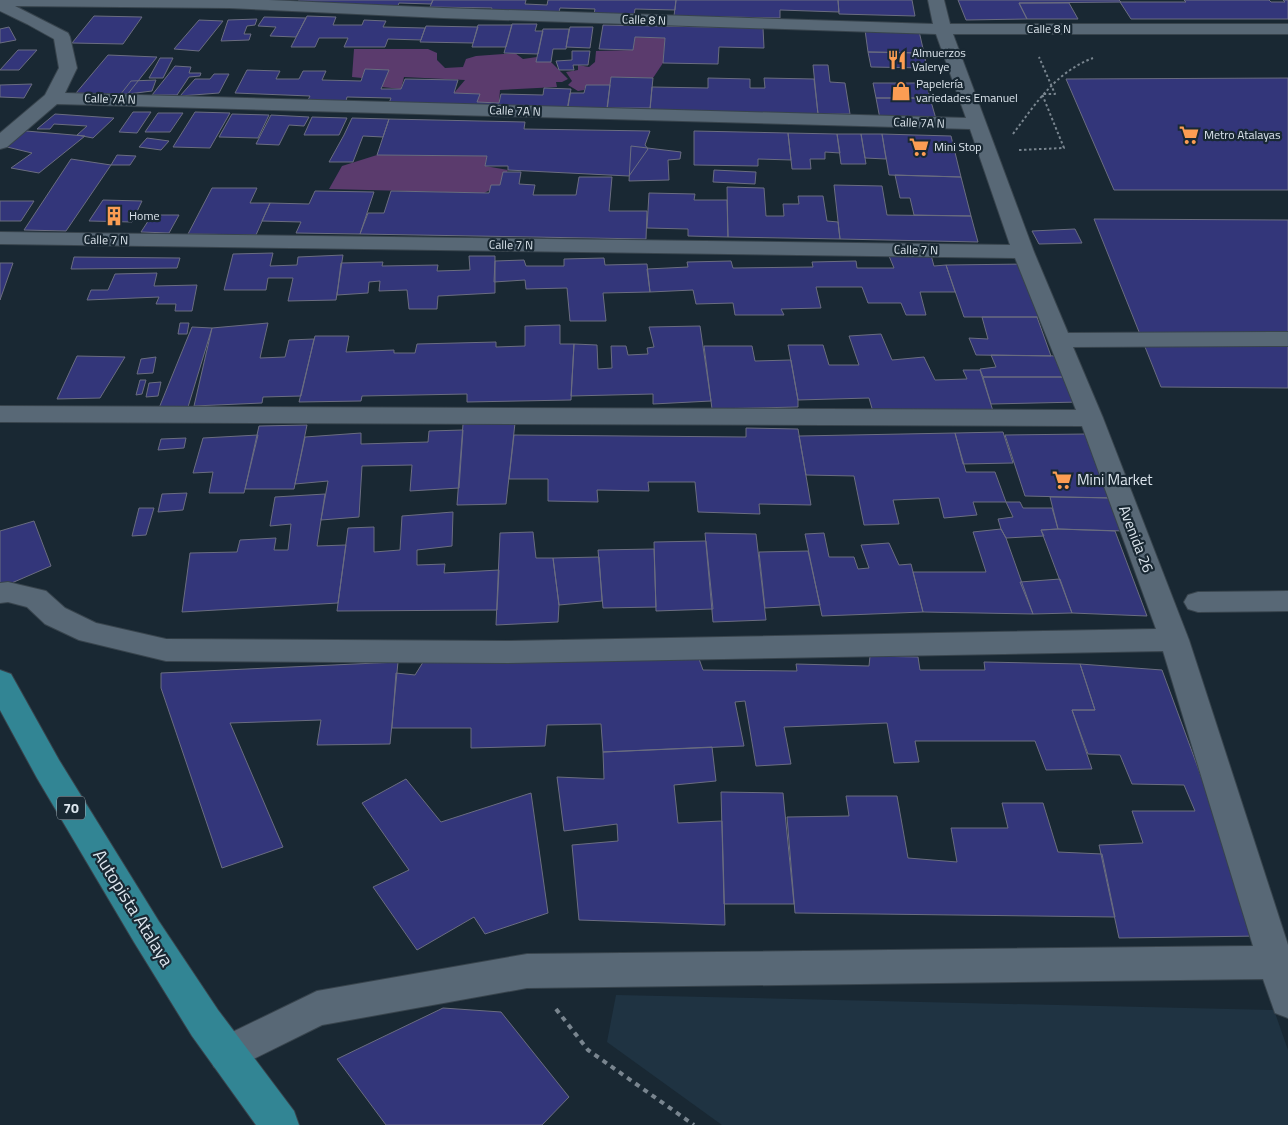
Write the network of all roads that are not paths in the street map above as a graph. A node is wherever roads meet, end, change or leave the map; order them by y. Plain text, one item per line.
1 (936, 0) edge
2 (0, 1) edge
3 (91, 1) junction
4 (229, 1) edge
5 (0, 5) edge
6 (943, 29) junction
7 (1288, 29) edge
8 (62, 37) junction
9 (53, 98) junction
10 (976, 124) junction
11 (0, 143) edge
12 (0, 238) edge
13 (1023, 252) junction
14 (1288, 339) edge
15 (1060, 340) junction
16 (0, 414) edge
17 (1091, 418) junction
18 (0, 593) edge
19 (1288, 601) edge
20 (1198, 602) dead end
21 (1174, 640) junction
22 (0, 682) edge
23 (1275, 962) junction
24 (1288, 1001) edge
25 (227, 1054) junction
26 (280, 1125) edge

1 - 6 street, Avenida 26
2 - 3 street, Calle 8 N
3 - 4 street, Calle 8 N
3 - 8 street
4 - 6 street, Calle 8 N
5 - 8 street
6 - 7 street, Calle 8 N
6 - 10 street, Avenida 26
8 - 9 street
9 - 10 street, Calle 7A N
9 - 11 street
10 - 13 street, Avenida 26
12 - 13 street, Calle 7 N
13 - 15 street, Avenida 26
14 - 15 street
15 - 17 street, Avenida 26
16 - 17 street
17 - 21 street, Avenida 26
18 - 21 street
19 - 20 street
21 - 23 street, Avenida 26
22 - 25 main road, Autopista Atalaya / 70
23 - 24 street, Avenida 26
23 - 25 street
25 - 26 main road, Autopista Atalaya / 70

